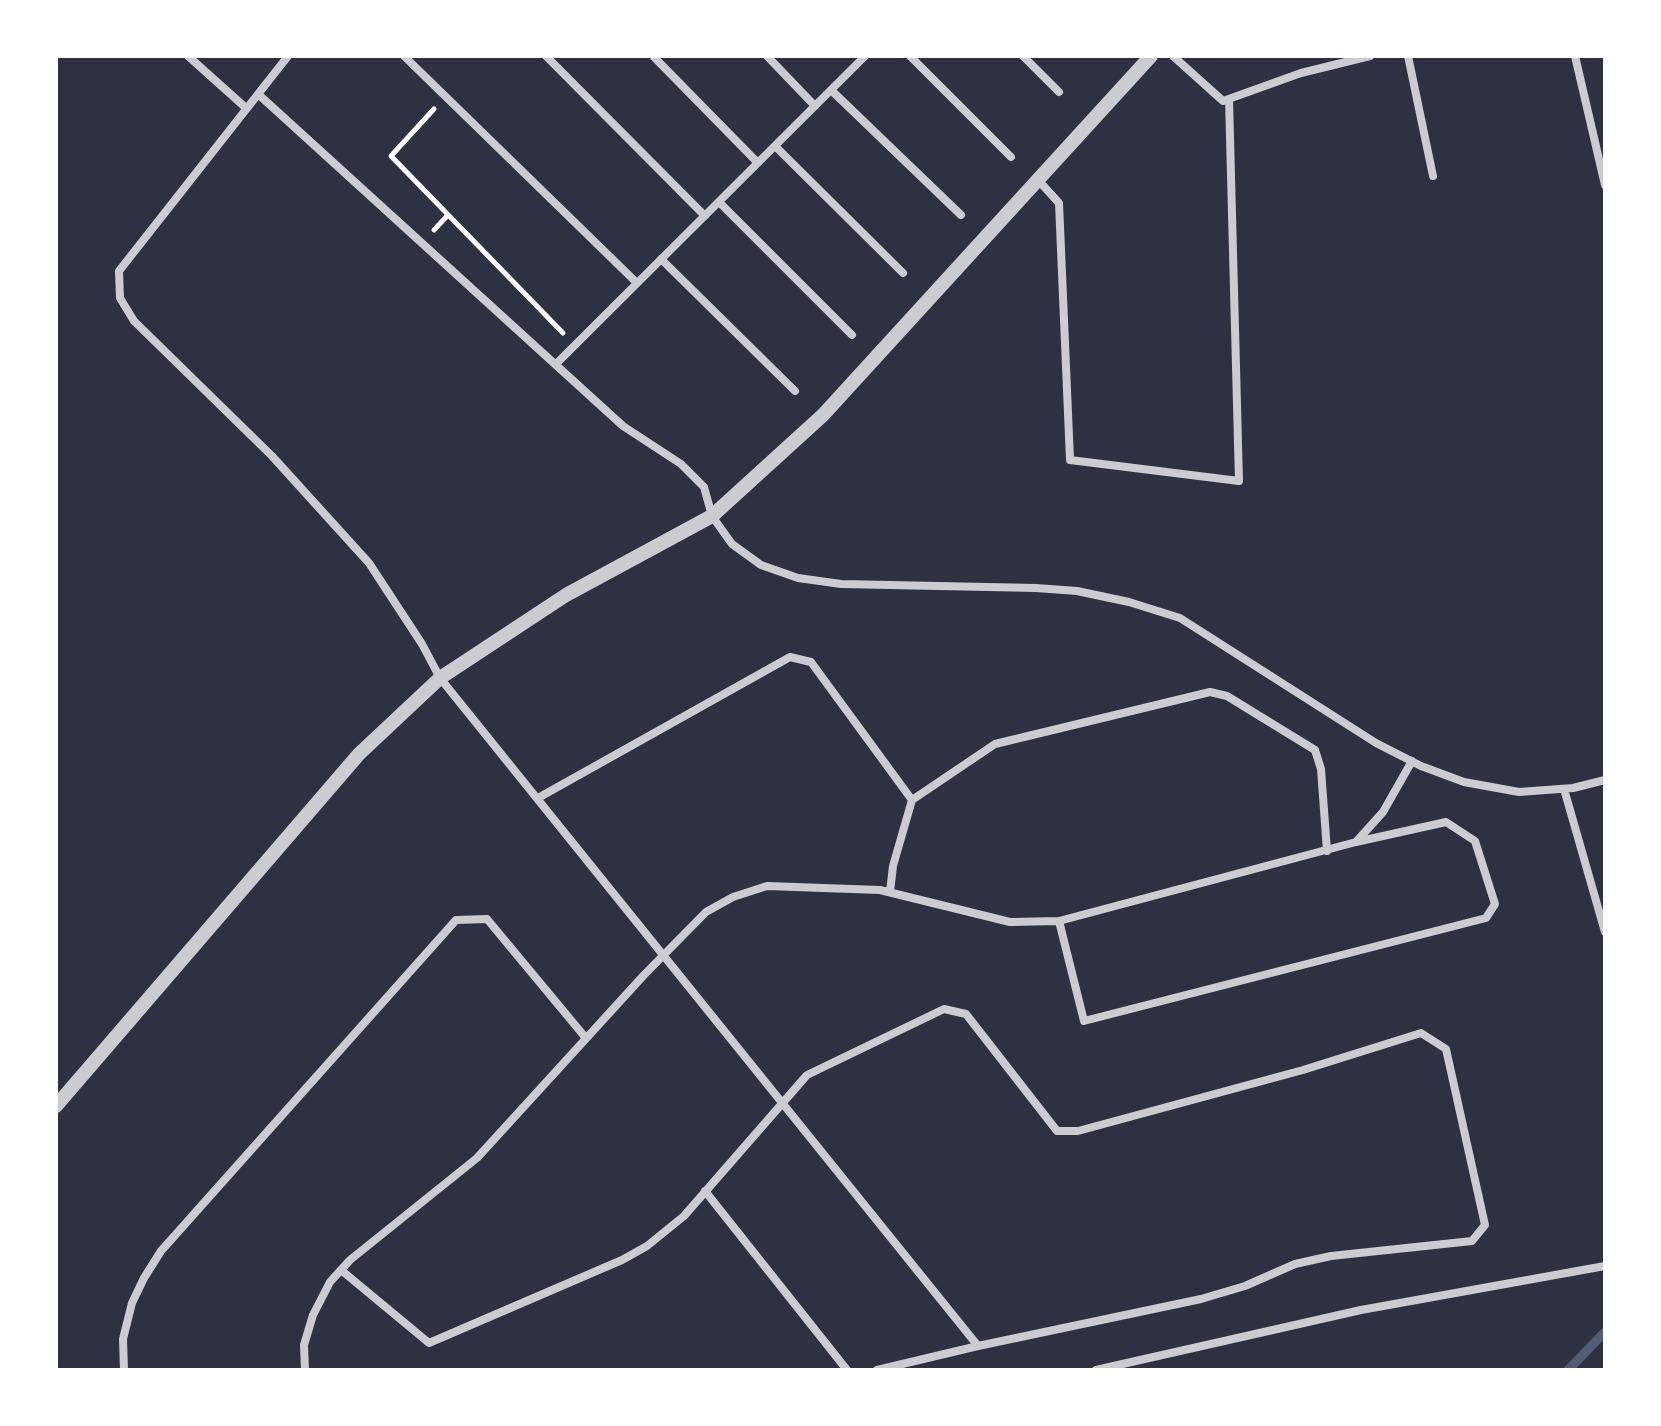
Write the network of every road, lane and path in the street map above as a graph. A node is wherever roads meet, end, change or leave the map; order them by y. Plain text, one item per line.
1 (188, 56) edge
2 (288, 56) edge
3 (404, 56) edge
4 (546, 56) edge
5 (653, 56) edge
6 (767, 56) edge
7 (865, 56) edge
8 (910, 56) edge
9 (1023, 56) edge
10 (1151, 56) edge
11 (1173, 56) edge
12 (1370, 56) edge
13 (1408, 56) edge
14 (1575, 56) edge
15 (831, 90) junction
16 (1059, 92) dead end
17 (258, 94) junction
18 (446, 96) junction
19 (1229, 99) junction
20 (815, 106) junction
21 (246, 108) junction
22 (775, 146) junction
23 (1011, 157) dead end
24 (758, 163) junction
25 (1433, 176) dead end
26 (1038, 180) junction
27 (1605, 185) edge
28 (719, 202) junction
29 (961, 215) dead end
30 (705, 216) junction
31 (661, 259) junction
32 (903, 273) dead end
33 (637, 283) junction
34 (852, 335) dead end
35 (575, 345) junction
36 (557, 363) junction
37 (795, 391) dead end
38 (712, 516) junction
39 (440, 678) junction
40 (1412, 761) junction
41 (1605, 780) edge
42 (1564, 789) junction
43 (538, 798) junction
44 (912, 800) junction
45 (1356, 842) junction
46 (1327, 851) junction
47 (890, 892) junction
48 (1059, 921) junction
49 (1605, 932) edge
50 (664, 954) junction
51 (585, 1037) junction
52 (783, 1104) junction
53 (56, 1106) edge
54 (705, 1191) junction
55 (1605, 1266) edge
56 (341, 1270) junction
57 (978, 1346) junction
58 (124, 1370) edge
59 (305, 1370) edge
60 (847, 1370) edge
61 (877, 1370) edge
62 (1096, 1370) edge

1 - 21 street
2 - 17 street
3 - 18 street
4 - 30 street
5 - 24 street
6 - 20 street
7 - 15 street
8 - 23 street
9 - 16 street
10 - 26 street
11 - 19 street
12 - 19 street
13 - 25 street
14 - 27 street
15 - 20 street
15 - 29 street
17 - 21 street
17 - 36 street
18 - 33 street
18 - 35 path
19 - 26 street
20 - 22 street
21 - 39 street
22 - 24 street
22 - 32 street
24 - 28 street
26 - 38 street
28 - 30 street
28 - 34 street
30 - 31 street
31 - 33 street
31 - 37 street
33 - 35 street
35 - 36 street
36 - 38 street
38 - 39 street
38 - 40 street
39 - 43 street
39 - 53 street
40 - 42 street
40 - 45 street
41 - 42 street
42 - 49 street
43 - 44 street
43 - 50 street
44 - 46 street
44 - 47 street
45 - 46 street
45 - 48 street
46 - 48 street
47 - 48 street
47 - 50 street
50 - 51 street
50 - 52 street
51 - 56 street
51 - 58 street
52 - 54 street
52 - 57 street
52 - 57 street
54 - 56 street
54 - 60 street
55 - 62 street
56 - 59 street
57 - 61 street

